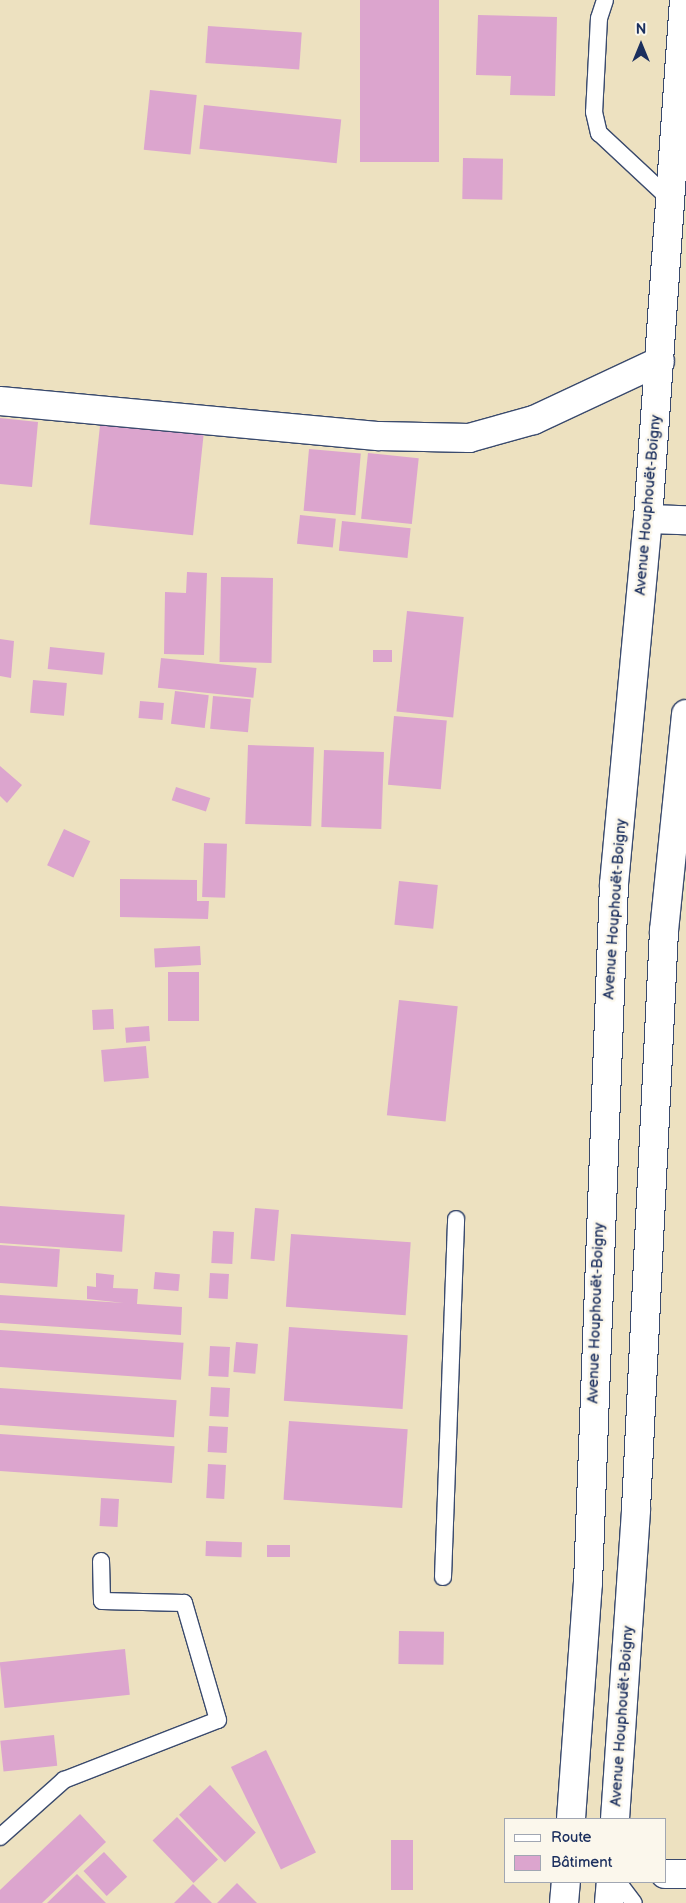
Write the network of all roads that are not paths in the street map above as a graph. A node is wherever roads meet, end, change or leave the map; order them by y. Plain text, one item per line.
1 (605, 0) edge
2 (684, 0) edge
3 (673, 202) junction
4 (660, 361) junction
5 (0, 401) edge
6 (648, 519) junction
7 (686, 520) edge
8 (686, 714) edge
9 (456, 1219) dead end
10 (101, 1561) dead end
11 (443, 1577) dead end
12 (570, 1818) edge
13 (615, 1818) edge
14 (0, 1837) edge
15 (666, 1874) edge
16 (686, 1874) edge
17 (566, 1883) edge
18 (611, 1883) edge
19 (619, 1883) edge
20 (564, 1903) edge
21 (609, 1903) edge
22 (634, 1903) edge

1 - 3 lane
2 - 3 main road, Avenue Houphouët-Boigny
3 - 4 main road, Avenue Houphouët-Boigny
4 - 5 main road
4 - 6 main road, Avenue Houphouët-Boigny
6 - 7 main road
6 - 12 main road, Avenue Houphouët-Boigny
8 - 13 main road, Avenue Houphouët-Boigny
9 - 11 lane
10 - 14 lane
15 - 16 main road
17 - 20 main road
18 - 21 main road
19 - 22 lane

